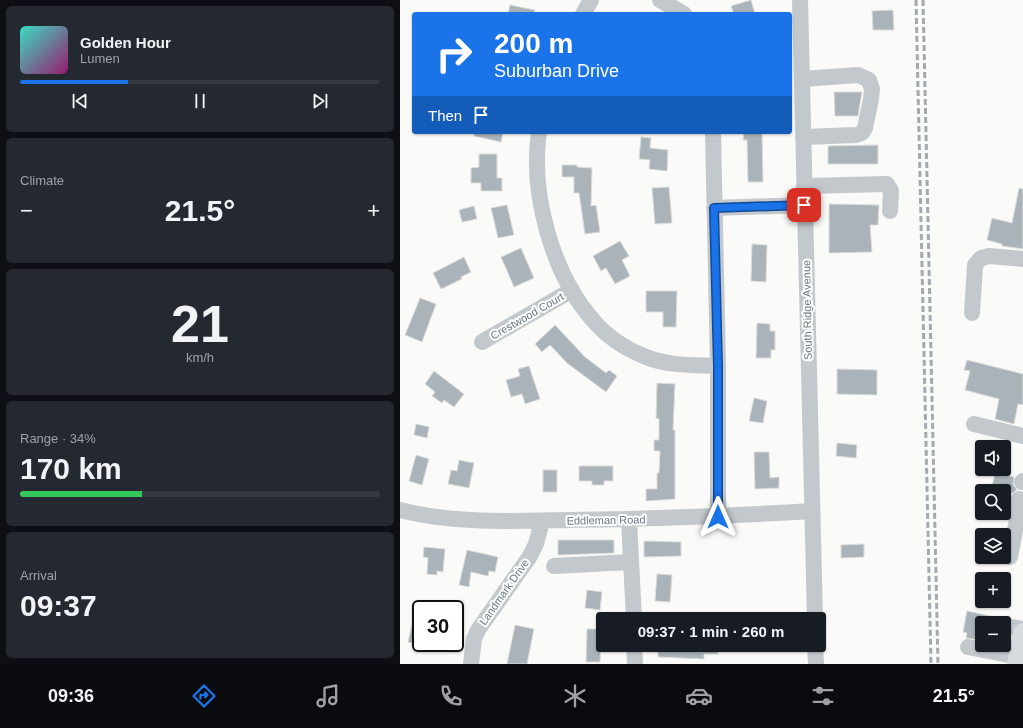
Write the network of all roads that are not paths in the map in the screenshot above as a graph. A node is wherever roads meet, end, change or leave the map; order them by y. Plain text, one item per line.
1 (591, 0) edge
2 (660, 0) edge
3 (800, 0) edge
4 (584, 12) edge
5 (681, 12) edge
6 (802, 79) junction
7 (539, 134) edge
8 (713, 134) edge
9 (803, 137) junction
10 (804, 186) junction
11 (804, 205) junction
12 (714, 208) junction
13 (890, 211) dead end
14 (1023, 259) edge
15 (572, 290) junction
16 (972, 313) dead end
17 (482, 342) dead end
18 (718, 366) junction
19 (974, 424) dead end
20 (1023, 436) edge
21 (1020, 505) edge
22 (400, 510) edge
23 (812, 511) junction
24 (718, 517) junction
25 (629, 520) junction
26 (542, 521) junction
27 (1018, 541) edge
28 (1011, 555) edge
29 (631, 562) junction
30 (554, 566) dead end
31 (634, 612) edge
32 (815, 612) edge
33 (1011, 627) edge
34 (1023, 629) edge
35 (1023, 633) edge
36 (968, 647) dead end
37 (975, 647) edge
38 (634, 652) edge
39 (815, 652) edge
40 (1004, 652) edge
41 (1018, 660) edge
42 (471, 664) edge
43 (635, 664) edge
44 (816, 664) edge

1 - 4 street
2 - 5 street
3 - 6 street, South Ridge Avenue
6 - 9 street, South Ridge Avenue
6 - 9 street
7 - 15 street
8 - 12 street
9 - 10 street, South Ridge Avenue
10 - 11 street, South Ridge Avenue
10 - 13 street
11 - 12 street
11 - 23 street, South Ridge Avenue
12 - 18 street
14 - 16 street
15 - 17 street, Crestwood Court
15 - 18 street
18 - 24 street
19 - 20 street
21 - 27 street
22 - 26 street, Eddleman Road
23 - 24 street, Eddleman Road
23 - 32 street, South Ridge Avenue
24 - 25 street, Eddleman Road
25 - 26 street, Eddleman Road
25 - 29 street
26 - 42 street, Landmark Drive
27 - 28 street
29 - 30 street
29 - 31 street
33 - 34 street
35 - 41 main road
36 - 37 street
38 - 43 street
39 - 44 street
40 - 41 street

